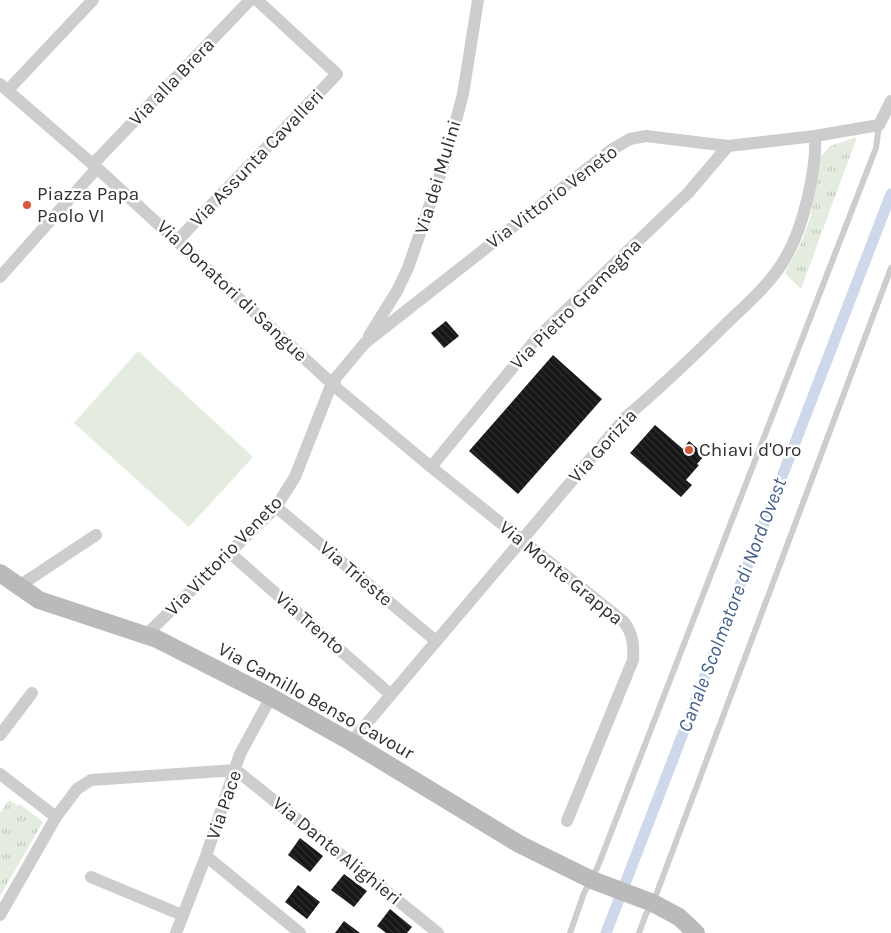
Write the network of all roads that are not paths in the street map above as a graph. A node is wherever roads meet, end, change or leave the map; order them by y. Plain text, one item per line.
1 (93, 0) edge
2 (250, 0) edge
3 (257, 0) edge
4 (478, 0) edge
5 (4, 87) edge
6 (891, 101) edge
7 (879, 125) junction
8 (815, 136) junction
9 (728, 146) junction
10 (95, 166) junction
11 (177, 241) junction
12 (891, 268) edge
13 (0, 277) edge
14 (365, 343) junction
15 (332, 384) junction
16 (430, 467) junction
17 (276, 507) junction
18 (96, 535) dead end
19 (522, 540) junction
20 (230, 553) junction
21 (0, 573) edge
22 (19, 586) junction
23 (145, 636) junction
24 (436, 641) junction
25 (32, 692) dead end
26 (390, 694) junction
27 (271, 697) junction
28 (0, 735) edge
29 (351, 742) junction
30 (236, 770) junction
31 (0, 774) edge
32 (56, 817) junction
33 (567, 821) dead end
34 (206, 856) junction
35 (91, 877) dead end
36 (591, 879) junction
37 (649, 901) junction
38 (0, 915) edge
39 (182, 915) junction
40 (176, 933) edge
41 (300, 933) edge
42 (438, 933) edge
43 (570, 933) edge
44 (639, 933) edge
45 (696, 933) edge

1 - 5 street
2 - 10 street, Via alla Brera
3 - 11 street, Via Assunta Cavalleri
4 - 14 street, Via dei Mulini
5 - 10 street, Via Donatori di Sangue
6 - 7 street
7 - 8 street, Via Vittorio Veneto
7 - 36 lane
8 - 9 street, Via Vittorio Veneto
8 - 19 street, Via Gorizia
9 - 14 street, Via Vittorio Veneto
9 - 16 street, Via Pietro Gramegna
10 - 11 street, Via Donatori di Sangue
10 - 13 street, Via alla Brera
11 - 15 street, Via Donatori di Sangue
12 - 37 lane
14 - 15 street, Via Vittorio Veneto
15 - 16 street, Via Monte Grappa
15 - 17 street, Via Vittorio Veneto
16 - 19 street, Via Monte Grappa
17 - 20 street, Via Vittorio Veneto
17 - 24 street, Via Trieste
18 - 22 street
19 - 24 street, Via Gorizia
19 - 33 street, Via Monte Grappa
20 - 23 street, Via Vittorio Veneto
20 - 26 street, Via Trento
21 - 22 street, Via Camillo Benso Cavour
22 - 23 street, Via Camillo Benso Cavour
23 - 27 street, Via Camillo Benso Cavour
24 - 26 street, Via Gorizia
25 - 28 street
26 - 29 street, Via Gorizia
27 - 29 street, Via Camillo Benso Cavour
27 - 30 street, Via Pace
29 - 36 street, Via Camillo Benso Cavour
30 - 32 street
30 - 34 street, Via Pace
30 - 42 street, Via Dante Alighieri
31 - 32 street
32 - 38 street
34 - 39 street, Via Pace
34 - 41 street
35 - 39 street
36 - 37 street, Via Camillo Benso Cavour
36 - 43 lane
37 - 44 lane
37 - 45 street, Via Camillo Benso Cavour
39 - 40 street, Via Pace

